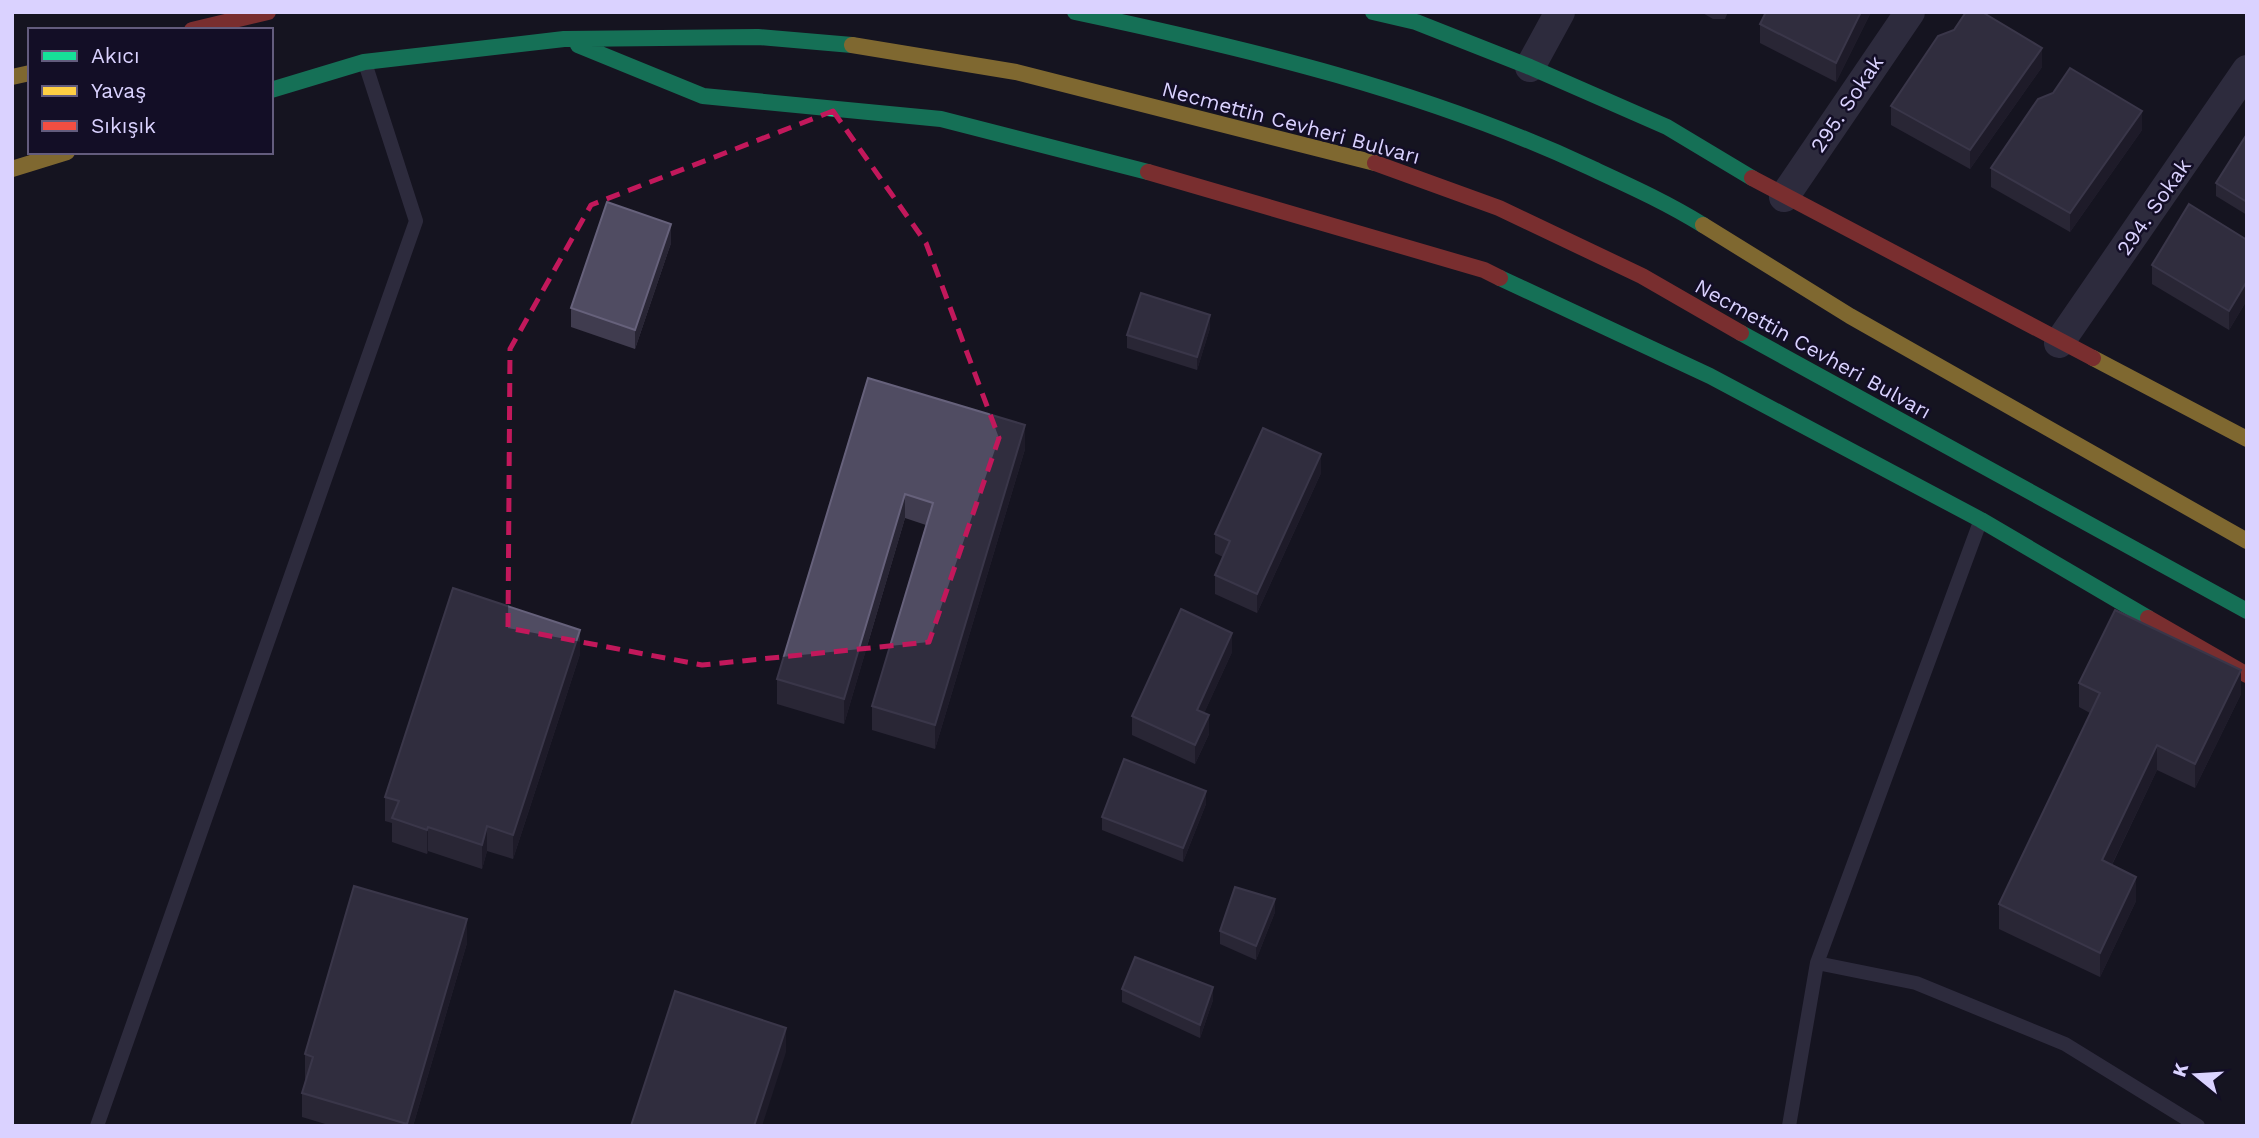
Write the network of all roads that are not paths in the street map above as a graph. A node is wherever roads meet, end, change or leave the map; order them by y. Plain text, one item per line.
1 (268, 12) edge
2 (1075, 12) edge
3 (1373, 12) edge
4 (1560, 12) edge
5 (1910, 12) edge
6 (200, 28) edge
7 (564, 39) junction
8 (364, 62) junction
9 (1531, 67) junction
10 (2247, 70) edge
11 (273, 89) edge
12 (2235, 109) edge
13 (60, 154) edge
14 (12, 169) edge
15 (1784, 197) junction
16 (2059, 343) junction
17 (2247, 439) edge
18 (1981, 520) junction
19 (2247, 541) edge
20 (2247, 611) edge
21 (2247, 675) edge
22 (1817, 963) junction
23 (97, 1126) edge
24 (1789, 1126) edge
25 (2198, 1126) edge

1 - 6 main road
2 - 19 main road
3 - 9 main road
4 - 9 street
5 - 15 street, 295. Sokak
7 - 8 main road, Necmettin Cevheri Bulvarı
7 - 18 main road
7 - 20 main road, Necmettin Cevheri Bulvarı
8 - 11 main road, Necmettin Cevheri Bulvarı
8 - 23 lane
9 - 15 main road
10 - 12 street, 294. Sokak
12 - 16 street, 294. Sokak
13 - 14 main road
15 - 16 main road
16 - 17 main road
18 - 21 main road
18 - 22 lane
22 - 24 lane
22 - 25 lane

